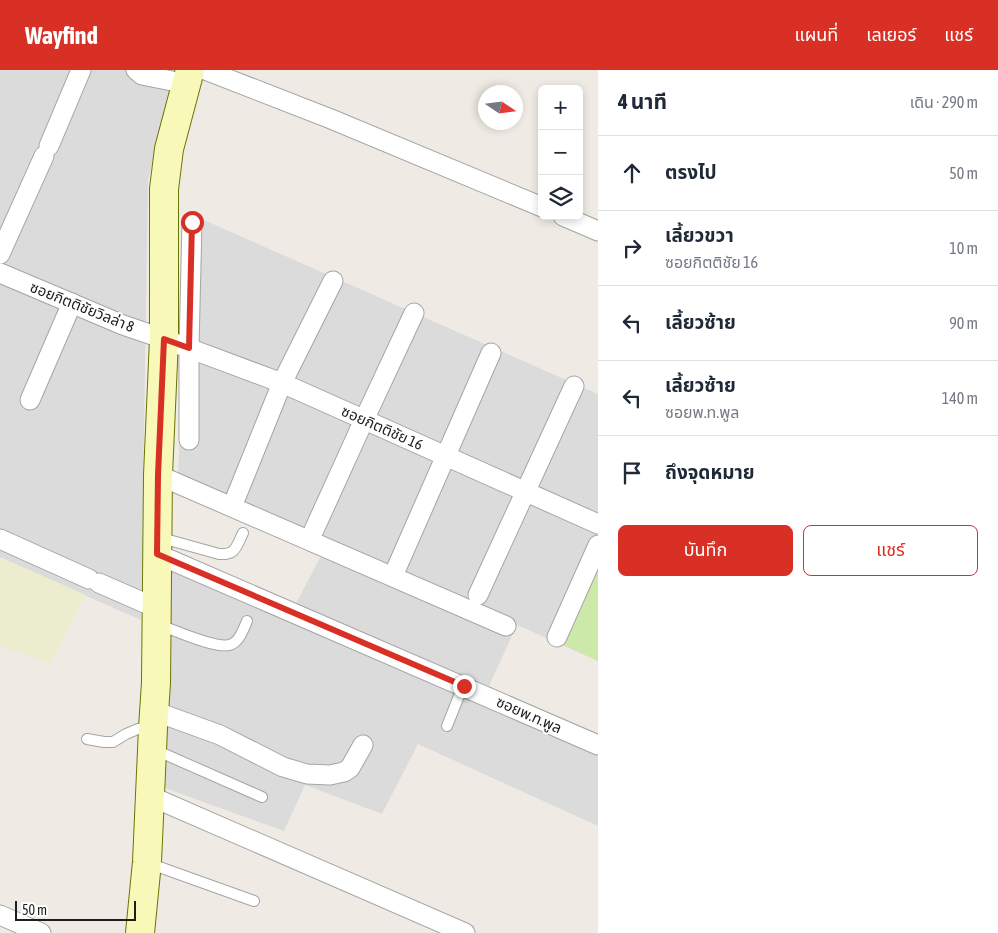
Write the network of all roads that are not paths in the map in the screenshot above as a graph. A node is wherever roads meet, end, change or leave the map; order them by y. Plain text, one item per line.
1 (82, 70) edge
2 (136, 70) edge
3 (194, 75) edge
4 (538, 205) edge
5 (572, 220) edge
6 (192, 222) dead end
7 (598, 231) edge
8 (0, 254) edge
9 (0, 273) edge
10 (333, 280) dead end
11 (72, 303) junction
12 (414, 313) dead end
13 (177, 344) junction
14 (491, 353) dead end
15 (282, 384) junction
16 (574, 386) dead end
17 (30, 400) dead end
18 (364, 420) junction
19 (189, 440) dead end
20 (445, 457) junction
21 (158, 475) junction
22 (525, 492) junction
23 (236, 498) dead end
24 (598, 524) edge
25 (314, 530) dead end
26 (243, 533) dead end
27 (0, 540) edge
28 (157, 545) junction
29 (598, 545) edge
30 (397, 567) dead end
31 (478, 595) dead end
32 (156, 616) junction
33 (247, 621) dead end
34 (506, 626) dead end
35 (557, 637) dead end
36 (464, 686) junction
37 (447, 726) dead end
38 (153, 729) junction
39 (87, 739) dead end
40 (363, 745) dead end
41 (598, 745) edge
42 (150, 796) junction
43 (262, 797) dead end
44 (147, 862) junction
45 (254, 901) dead end
46 (0, 915) edge
47 (41, 933) edge
48 (140, 933) edge
49 (465, 933) edge

1 - 8 street
2 - 3 street
3 - 4 street
3 - 13 street
5 - 7 street
6 - 13 street
9 - 11 street, ซอยกิตติชัยวิลล่า 8
10 - 15 street
11 - 13 street, ซอยกิตติชัยวิลล่า 8
11 - 17 street
12 - 18 street
13 - 15 street, ซอยกิตติชัย 16
13 - 19 street
13 - 21 street
14 - 20 street
15 - 18 street, ซอยกิตติชัย 16
15 - 23 street
16 - 22 street
18 - 20 street, ซอยกิตติชัย 16
18 - 25 street
20 - 22 street, ซอยกิตติชัย 16
20 - 30 street
21 - 28 street
21 - 34 street
22 - 24 street, ซอยกิตติชัย 16
22 - 31 street
26 - 28 lane
27 - 32 street
28 - 32 street
28 - 36 street, ซอยพ.ท.พูล
29 - 35 street
32 - 33 lane
32 - 38 street
36 - 37 lane
36 - 41 street, ซอยพ.ท.พูล
38 - 39 lane
38 - 40 street
38 - 42 street
38 - 43 lane
42 - 44 street
42 - 49 street
44 - 45 lane
44 - 48 street
46 - 47 street

